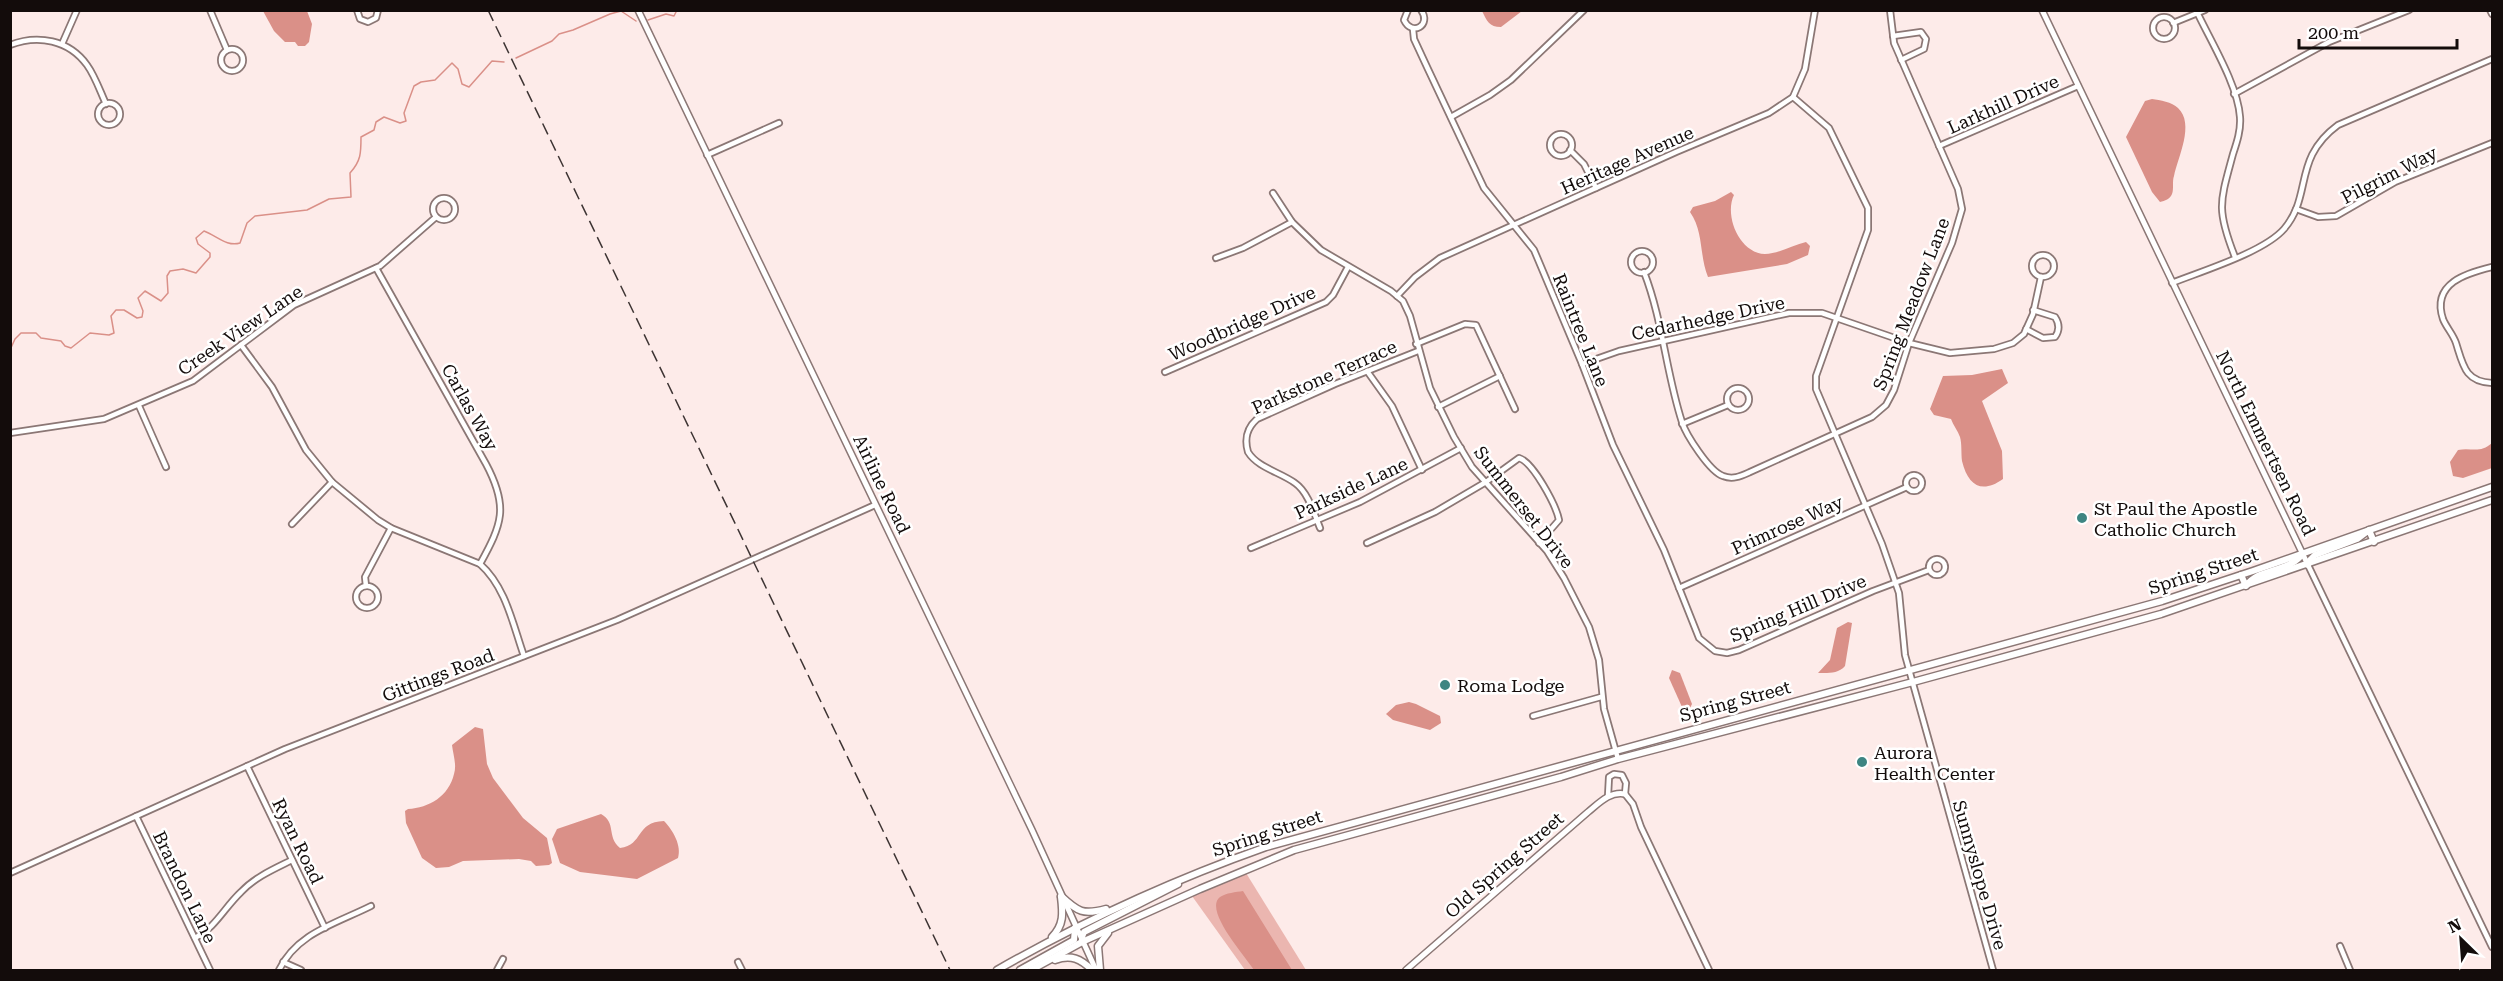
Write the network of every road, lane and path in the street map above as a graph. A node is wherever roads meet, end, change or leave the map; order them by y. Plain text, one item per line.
1 (77, 10) edge
2 (210, 10) edge
3 (357, 10) edge
4 (378, 10) edge
5 (638, 10) edge
6 (1408, 10) edge
7 (1422, 10) edge
8 (1584, 10) edge
9 (1815, 10) edge
10 (1890, 10) edge
11 (2042, 10) edge
12 (2205, 10) edge
13 (2409, 10) edge
14 (2196, 12) edge
15 (2173, 23) junction
16 (1413, 29) junction
17 (1893, 36) junction
18 (62, 44) junction
19 (10, 45) edge
20 (227, 50) junction
21 (2493, 59) edge
22 (1901, 60) junction
23 (2078, 86) junction
24 (2234, 94) junction
25 (1792, 97) junction
26 (106, 104) junction
27 (1451, 117) junction
28 (779, 123) dead end
29 (2493, 143) edge
30 (1939, 146) junction
31 (1570, 150) junction
32 (707, 155) junction
33 (1596, 188) junction
34 (1273, 193) dead end
35 (2296, 209) junction
36 (436, 217) junction
37 (1292, 222) junction
38 (1516, 225) junction
39 (2235, 257) junction
40 (1215, 258) dead end
41 (1348, 267) junction
42 (2493, 267) edge
43 (376, 268) junction
44 (1644, 272) junction
45 (2041, 277) junction
46 (2172, 283) junction
47 (1397, 296) junction
48 (2034, 310) junction
49 (1836, 318) junction
50 (2026, 329) junction
51 (1664, 341) junction
52 (1909, 343) junction
53 (1416, 344) junction
54 (242, 345) junction
55 (1418, 351) junction
56 (1582, 364) junction
57 (1367, 371) junction
58 (1165, 372) dead end
59 (1500, 376) junction
60 (2493, 383) edge
61 (1728, 405) junction
62 (139, 406) junction
63 (1438, 407) junction
64 (1515, 409) dead end
65 (1682, 424) junction
66 (10, 433) edge
67 (1834, 435) junction
68 (1461, 448) junction
69 (166, 467) dead end
70 (1422, 470) junction
71 (332, 482) junction
72 (1486, 482) junction
73 (1906, 487) dead end
74 (2493, 487) edge
75 (2493, 500) edge
76 (875, 505) junction
77 (1865, 505) junction
78 (1317, 521) junction
79 (292, 525) dead end
80 (391, 528) junction
81 (1320, 528) dead end
82 (2369, 530) junction
83 (2374, 542) junction
84 (1366, 543) dead end
85 (1539, 543) junction
86 (1251, 548) dead end
87 (2303, 554) junction
88 (480, 564) junction
89 (2308, 565) junction
90 (1929, 570) dead end
91 (2241, 575) junction
92 (1896, 581) junction
93 (366, 586) junction
94 (2246, 586) junction
95 (1679, 588) junction
96 (2098, 618) junction
97 (2101, 630) junction
98 (1990, 647) junction
99 (1711, 649) joint
100 (524, 656) junction
101 (1993, 660) junction
102 (1909, 669) junction
103 (1913, 682) junction
104 (1601, 697) junction
105 (1533, 716) dead end
106 (1615, 749) junction
107 (1618, 759) junction
108 (247, 766) junction
109 (1625, 794) junction
110 (1608, 796) junction
111 (136, 816) junction
112 (292, 860) junction
113 (1203, 870) junction
114 (10, 873) edge
115 (1061, 896) junction
116 (1124, 904) junction
117 (371, 906) dead end
118 (1118, 926) junction
119 (325, 928) junction
120 (1075, 928) junction
121 (195, 938) junction
122 (1082, 942) junction
123 (1043, 945) junction
124 (2340, 946) dead end
125 (2493, 947) edge
126 (503, 959) dead end
127 (283, 962) junction
128 (738, 962) dead end
129 (1038, 967) junction
130 (210, 970) edge
131 (279, 970) edge
132 (302, 970) edge
133 (497, 970) edge
134 (742, 970) edge
135 (997, 970) edge
136 (1020, 970) edge
137 (1031, 970) edge
138 (1096, 970) edge
139 (1406, 970) edge
140 (1709, 970) edge
141 (1993, 970) edge
142 (2350, 970) edge

1 - 18 street
2 - 20 street
3 - 4 street
5 - 32 street, Airline Road
6 - 16 street, Raintree Lane
7 - 16 street
8 - 27 street
9 - 25 street
10 - 17 street, Spring Meadow Lane
11 - 23 street, North Emmertsen Road
12 - 14 street
13 - 24 street
14 - 15 street
14 - 24 street
15 - 15 street
16 - 27 street, Raintree Lane
17 - 22 street, Spring Meadow Lane
17 - 22 street
18 - 19 street
18 - 26 street
20 - 20 street
21 - 35 street
22 - 30 street, Spring Meadow Lane
23 - 30 street, Larkhill Drive
23 - 46 street, North Emmertsen Road
24 - 39 street
25 - 33 street, Heritage Avenue
25 - 49 street
26 - 26 street
27 - 38 street, Raintree Lane
28 - 32 street
29 - 35 street, Pilgrim Way
30 - 52 street, Spring Meadow Lane
31 - 31 street
31 - 33 street
32 - 76 street, Airline Road
33 - 38 street, Heritage Avenue
34 - 37 street
35 - 39 street
36 - 36 street, Creek View Lane
36 - 43 street, Creek View Lane
37 - 40 street
37 - 41 street
38 - 47 street, Heritage Avenue
38 - 56 street, Raintree Lane
39 - 46 street
41 - 47 street
41 - 58 street, Woodbridge Drive
42 - 60 street
43 - 54 street, Creek View Lane
43 - 88 street, Carlas Way
44 - 44 street
44 - 51 street
45 - 45 street
45 - 48 street
46 - 87 street, North Emmertsen Road
47 - 53 street, Summerset Drive
48 - 50 street
48 - 50 street
49 - 51 street, Cedarhedge Drive
49 - 52 street, Cedarhedge Drive
49 - 67 street, Sunnyslope Drive
50 - 52 street, Cedarhedge Drive
51 - 56 street, Cedarhedge Drive
51 - 65 street
52 - 67 street, Spring Meadow Lane
53 - 55 street, Summerset Drive
53 - 59 street
54 - 62 street, Creek View Lane
54 - 71 street
55 - 57 street, Parkstone Terrace
55 - 63 street, Summerset Drive
56 - 95 street, Raintree Lane
57 - 70 street
57 - 78 street, Parkstone Terrace
59 - 63 street
59 - 64 street
61 - 61 street
61 - 65 street
62 - 66 street, Creek View Lane
62 - 69 street
63 - 68 street, Summerset Drive
65 - 67 street, Spring Meadow Lane
67 - 77 street, Sunnyslope Drive
68 - 70 street, Parkside Lane
68 - 72 street, Summerset Drive
70 - 78 street, Parkside Lane
71 - 79 street
71 - 80 street
72 - 84 street
72 - 85 street, Summerset Drive
72 - 85 street
73 - 77 street, Primrose Way
74 - 82 main road, Spring Street
75 - 83 main road, Spring Street
76 - 100 street, Gittings Road
76 - 115 street, Airline Road
77 - 92 street, Sunnyslope Drive
77 - 95 street, Primrose Way
78 - 81 street
78 - 86 street, Parkside Lane
80 - 88 street
80 - 93 street
82 - 83 main road
82 - 87 main road, Spring Street
82 - 89 main road
83 - 89 main road, Spring Street
85 - 104 street, Summerset Drive
87 - 89 street, North Emmertsen Road
87 - 91 main road, Spring Street
87 - 94 main road
88 - 100 street
89 - 94 main road, Spring Street
89 - 125 street, North Emmertsen Road
90 - 92 street, Spring Hill Drive
91 - 94 main road
91 - 96 main road, Spring Street
92 - 99 street, Spring Hill Drive
92 - 102 street, Sunnyslope Drive
93 - 93 street
94 - 97 main road, Spring Street
95 - 99 street, Raintree Lane
96 - 97 main road
96 - 98 main road, Spring Street
97 - 101 main road, Spring Street
98 - 101 main road
98 - 102 main road, Spring Street
100 - 108 street, Gittings Road
101 - 103 main road, Spring Street
102 - 103 street, Sunnyslope Drive
102 - 106 main road, Spring Street
103 - 107 main road, Spring Street
103 - 141 street, Sunnyslope Drive
104 - 105 street
104 - 106 street, Summerset Drive
106 - 107 street, Summerset Drive
106 - 113 main road, Spring Street
107 - 118 main road, Spring Street
108 - 111 street, Gittings Road
108 - 112 street, Ryan Road
109 - 110 street
109 - 110 street
109 - 140 street
110 - 139 street, Old Spring Street
111 - 114 street, Gittings Road
111 - 121 street, Brandon Lane
112 - 119 street, Ryan Road
112 - 121 street
113 - 116 main road, Spring Street
113 - 122 main road
115 - 116 main road
115 - 120 street, Airline Road
115 - 123 main road
116 - 120 main road, Spring Street
117 - 119 street
118 - 122 main road, Spring Street
118 - 138 main road
119 - 127 street
120 - 122 street, Airline Road
120 - 123 main road, Spring Street
120 - 136 main road
121 - 130 street, Brandon Lane
122 - 129 main road, Spring Street
122 - 138 street, Airline Road
123 - 135 main road, Spring Street
124 - 142 street
126 - 133 street
127 - 131 street
127 - 132 street
128 - 134 street
129 - 137 main road, Spring Street
129 - 138 main road

